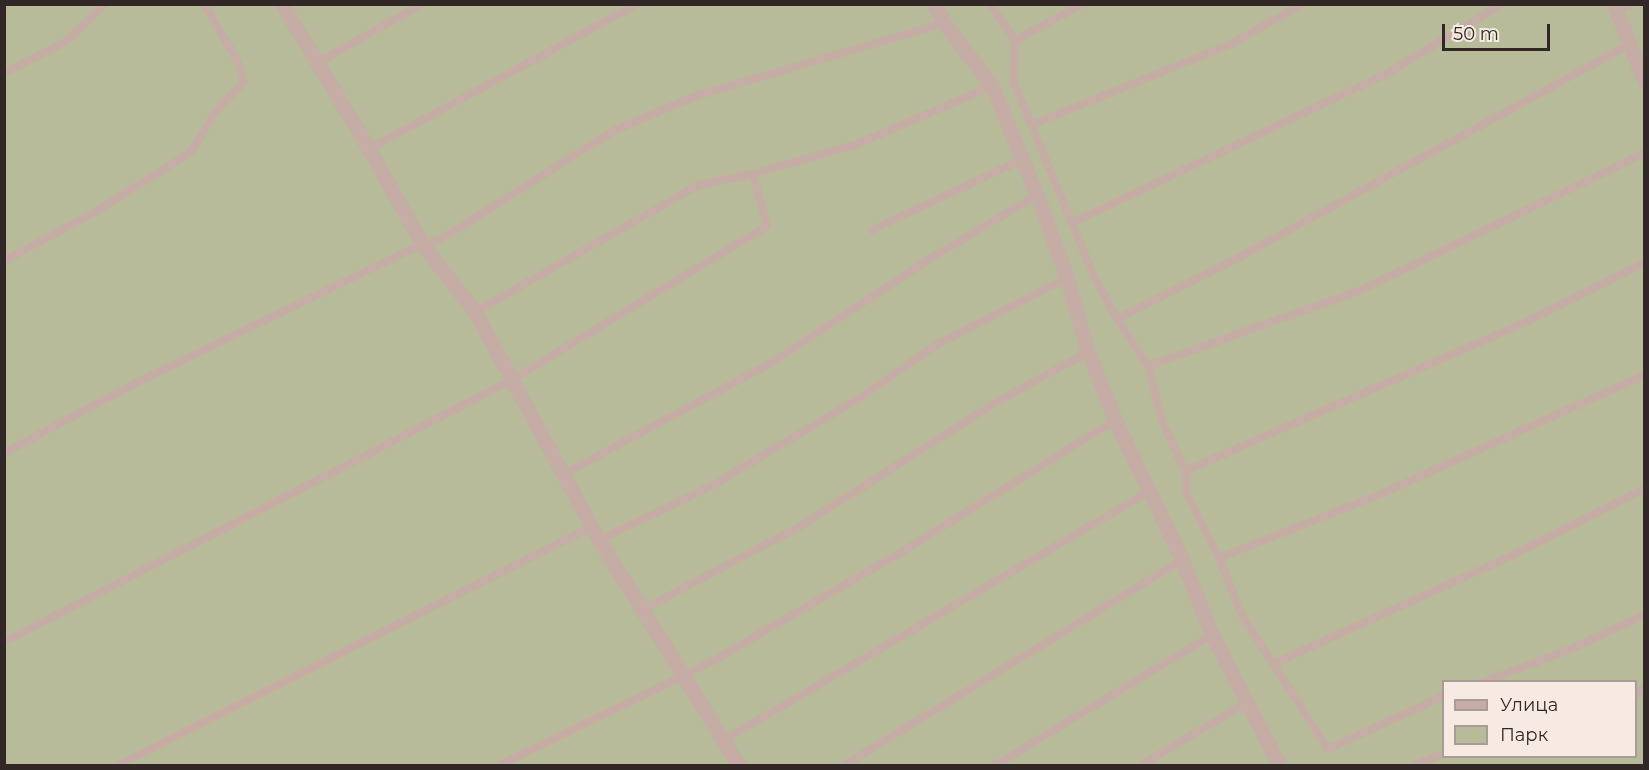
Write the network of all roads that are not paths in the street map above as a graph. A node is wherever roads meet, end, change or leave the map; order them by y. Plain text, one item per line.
1 (105, 4) edge
2 (204, 4) edge
3 (282, 4) edge
4 (422, 4) edge
5 (638, 4) edge
6 (933, 4) edge
7 (990, 4) edge
8 (1083, 4) edge
9 (1303, 4) edge
10 (1502, 4) edge
11 (1621, 6) edge
12 (944, 23) junction
13 (1015, 40) junction
14 (1630, 44) junction
15 (317, 63) junction
16 (4, 73) edge
17 (1644, 75) edge
18 (992, 86) junction
19 (1033, 124) junction
20 (369, 148) junction
21 (1644, 153) edge
22 (1023, 159) junction
23 (753, 174) junction
24 (1037, 195) junction
25 (1072, 223) junction
26 (872, 230) dead end
27 (422, 244) junction
28 (4, 261) edge
29 (1644, 263) edge
30 (1067, 278) junction
31 (475, 312) junction
32 (1117, 319) junction
33 (1088, 352) junction
34 (1148, 366) junction
35 (1644, 375) edge
36 (510, 381) junction
37 (1115, 420) junction
38 (4, 453) edge
39 (1185, 471) junction
40 (562, 475) junction
41 (1644, 489) edge
42 (1149, 492) junction
43 (595, 534) junction
44 (1219, 558) junction
45 (1182, 560) junction
46 (642, 610) junction
47 (1644, 615) edge
48 (1212, 635) junction
49 (4, 642) edge
50 (1273, 664) junction
51 (684, 674) junction
52 (1486, 680) edge
53 (1442, 696) edge
54 (1248, 702) junction
55 (724, 740) junction
56 (1442, 754) edge
57 (117, 765) edge
58 (498, 765) edge
59 (739, 765) edge
60 (843, 765) edge
61 (994, 765) edge
62 (1140, 765) edge
63 (1280, 765) edge
64 (1415, 765) edge

1 - 16 lane
2 - 28 lane
3 - 15 street
4 - 15 lane
5 - 20 lane
6 - 12 street
7 - 13 lane
8 - 13 lane
9 - 19 lane
10 - 25 lane
11 - 14 street
12 - 18 street
12 - 27 lane
13 - 19 lane
14 - 17 street
14 - 32 lane
15 - 20 street
18 - 22 street
18 - 23 lane
19 - 25 lane
20 - 27 street
21 - 34 lane
22 - 24 street
22 - 26 lane
23 - 31 lane
23 - 36 lane
24 - 30 street
24 - 40 lane
25 - 32 lane
27 - 31 street
27 - 38 lane
29 - 39 lane
30 - 33 street
30 - 43 lane
31 - 36 street
32 - 34 lane
33 - 37 street
33 - 46 lane
34 - 39 lane
35 - 44 lane
36 - 40 street
36 - 49 lane
37 - 42 street
37 - 51 lane
39 - 44 lane
40 - 43 street
41 - 50 lane
42 - 45 street
42 - 55 lane
43 - 46 street
43 - 57 lane
44 - 50 lane
45 - 48 street
45 - 60 lane
46 - 51 street
47 - 52 lane
48 - 54 street
48 - 61 lane
50 - 53 lane
51 - 55 street
51 - 58 lane
54 - 62 lane
54 - 63 street
55 - 59 street
56 - 64 lane

